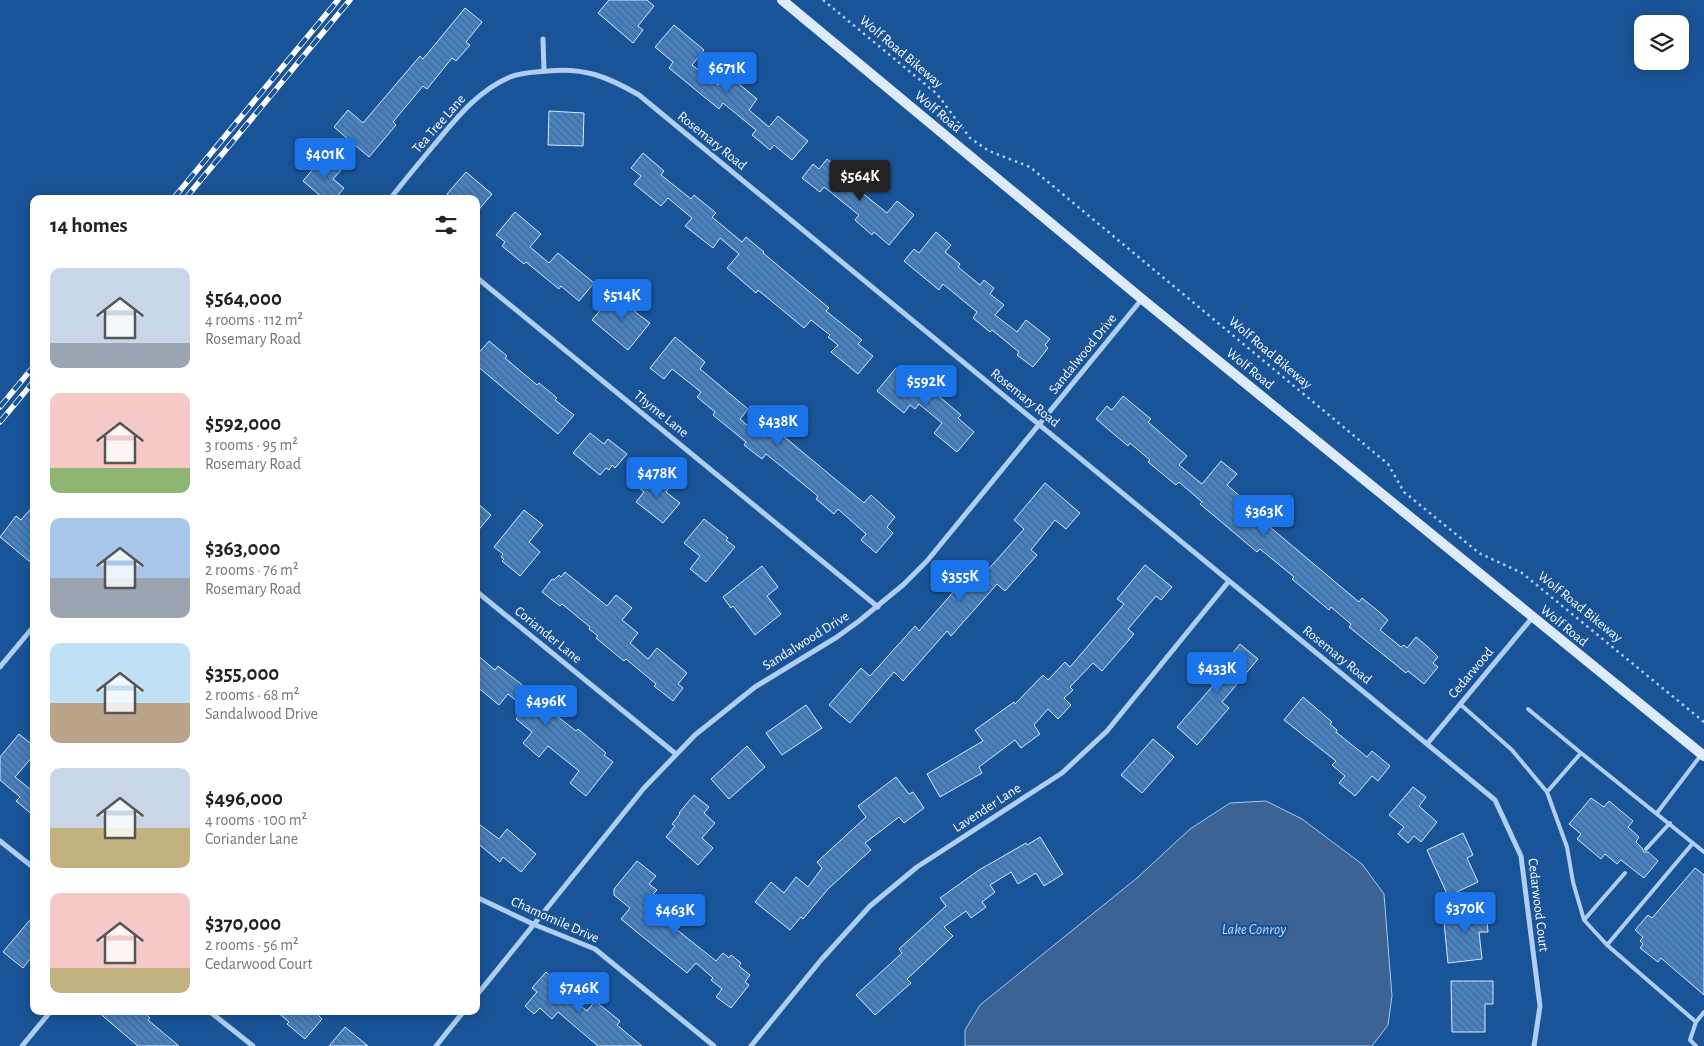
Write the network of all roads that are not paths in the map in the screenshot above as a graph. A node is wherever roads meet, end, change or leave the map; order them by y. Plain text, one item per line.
1 (782, 0) edge
2 (543, 39) dead end
3 (544, 71) junction
4 (393, 195) edge
5 (480, 280) edge
6 (1142, 300) junction
7 (1039, 425) junction
8 (1229, 581) junction
9 (480, 594) edge
10 (878, 607) junction
11 (1532, 618) junction
12 (30, 631) edge
13 (0, 667) edge
14 (1460, 704) junction
15 (1528, 709) dead end
16 (1427, 744) junction
17 (1581, 753) junction
18 (676, 754) junction
19 (1703, 755) edge
20 (1547, 792) junction
21 (1656, 813) junction
22 (1670, 823) junction
23 (0, 841) edge
24 (1693, 843) junction
25 (1646, 849) dead end
26 (1704, 852) edge
27 (30, 865) edge
28 (1625, 873) dead end
29 (480, 899) edge
30 (1584, 920) junction
31 (533, 924) junction
32 (1607, 946) junction
33 (480, 991) edge
34 (1704, 1012) edge
35 (48, 1015) edge
36 (214, 1015) edge
37 (461, 1015) edge
38 (1696, 1022) junction
39 (22, 1046) edge
40 (253, 1046) edge
41 (436, 1046) edge
42 (714, 1046) edge
43 (751, 1046) edge
44 (1534, 1046) edge
45 (1696, 1046) edge

1 - 6 main road, Wolf Road
2 - 3 street
3 - 4 street, Tea Tree Lane
3 - 7 street, Rosemary Road
5 - 10 street, Thyme Lane
6 - 7 street, Sandalwood Drive
6 - 11 main road, Wolf Road
7 - 8 street, Rosemary Road
7 - 10 street, Sandalwood Drive
8 - 16 street, Rosemary Road
8 - 43 street, Lavender Lane
9 - 18 street, Coriander Lane
10 - 18 street, Sandalwood Drive
11 - 14 street, Cedarwood
11 - 19 main road, Wolf Road
12 - 13 street
14 - 16 street, Cedarwood
14 - 20 lane
15 - 17 lane
16 - 44 street, Cedarwood Court
17 - 20 lane
17 - 21 lane
18 - 31 street, Sandalwood Drive
19 - 21 lane
20 - 30 lane
21 - 22 lane
22 - 24 lane
22 - 25 lane
23 - 27 street
24 - 26 lane
24 - 32 lane
28 - 30 lane
29 - 31 street, Chamomile Drive
30 - 32 lane
31 - 33 street, Sandalwood Drive
31 - 42 street, Chamomile Drive
32 - 38 lane
34 - 38 lane
35 - 39 street
36 - 40 street
37 - 41 street
38 - 45 lane

